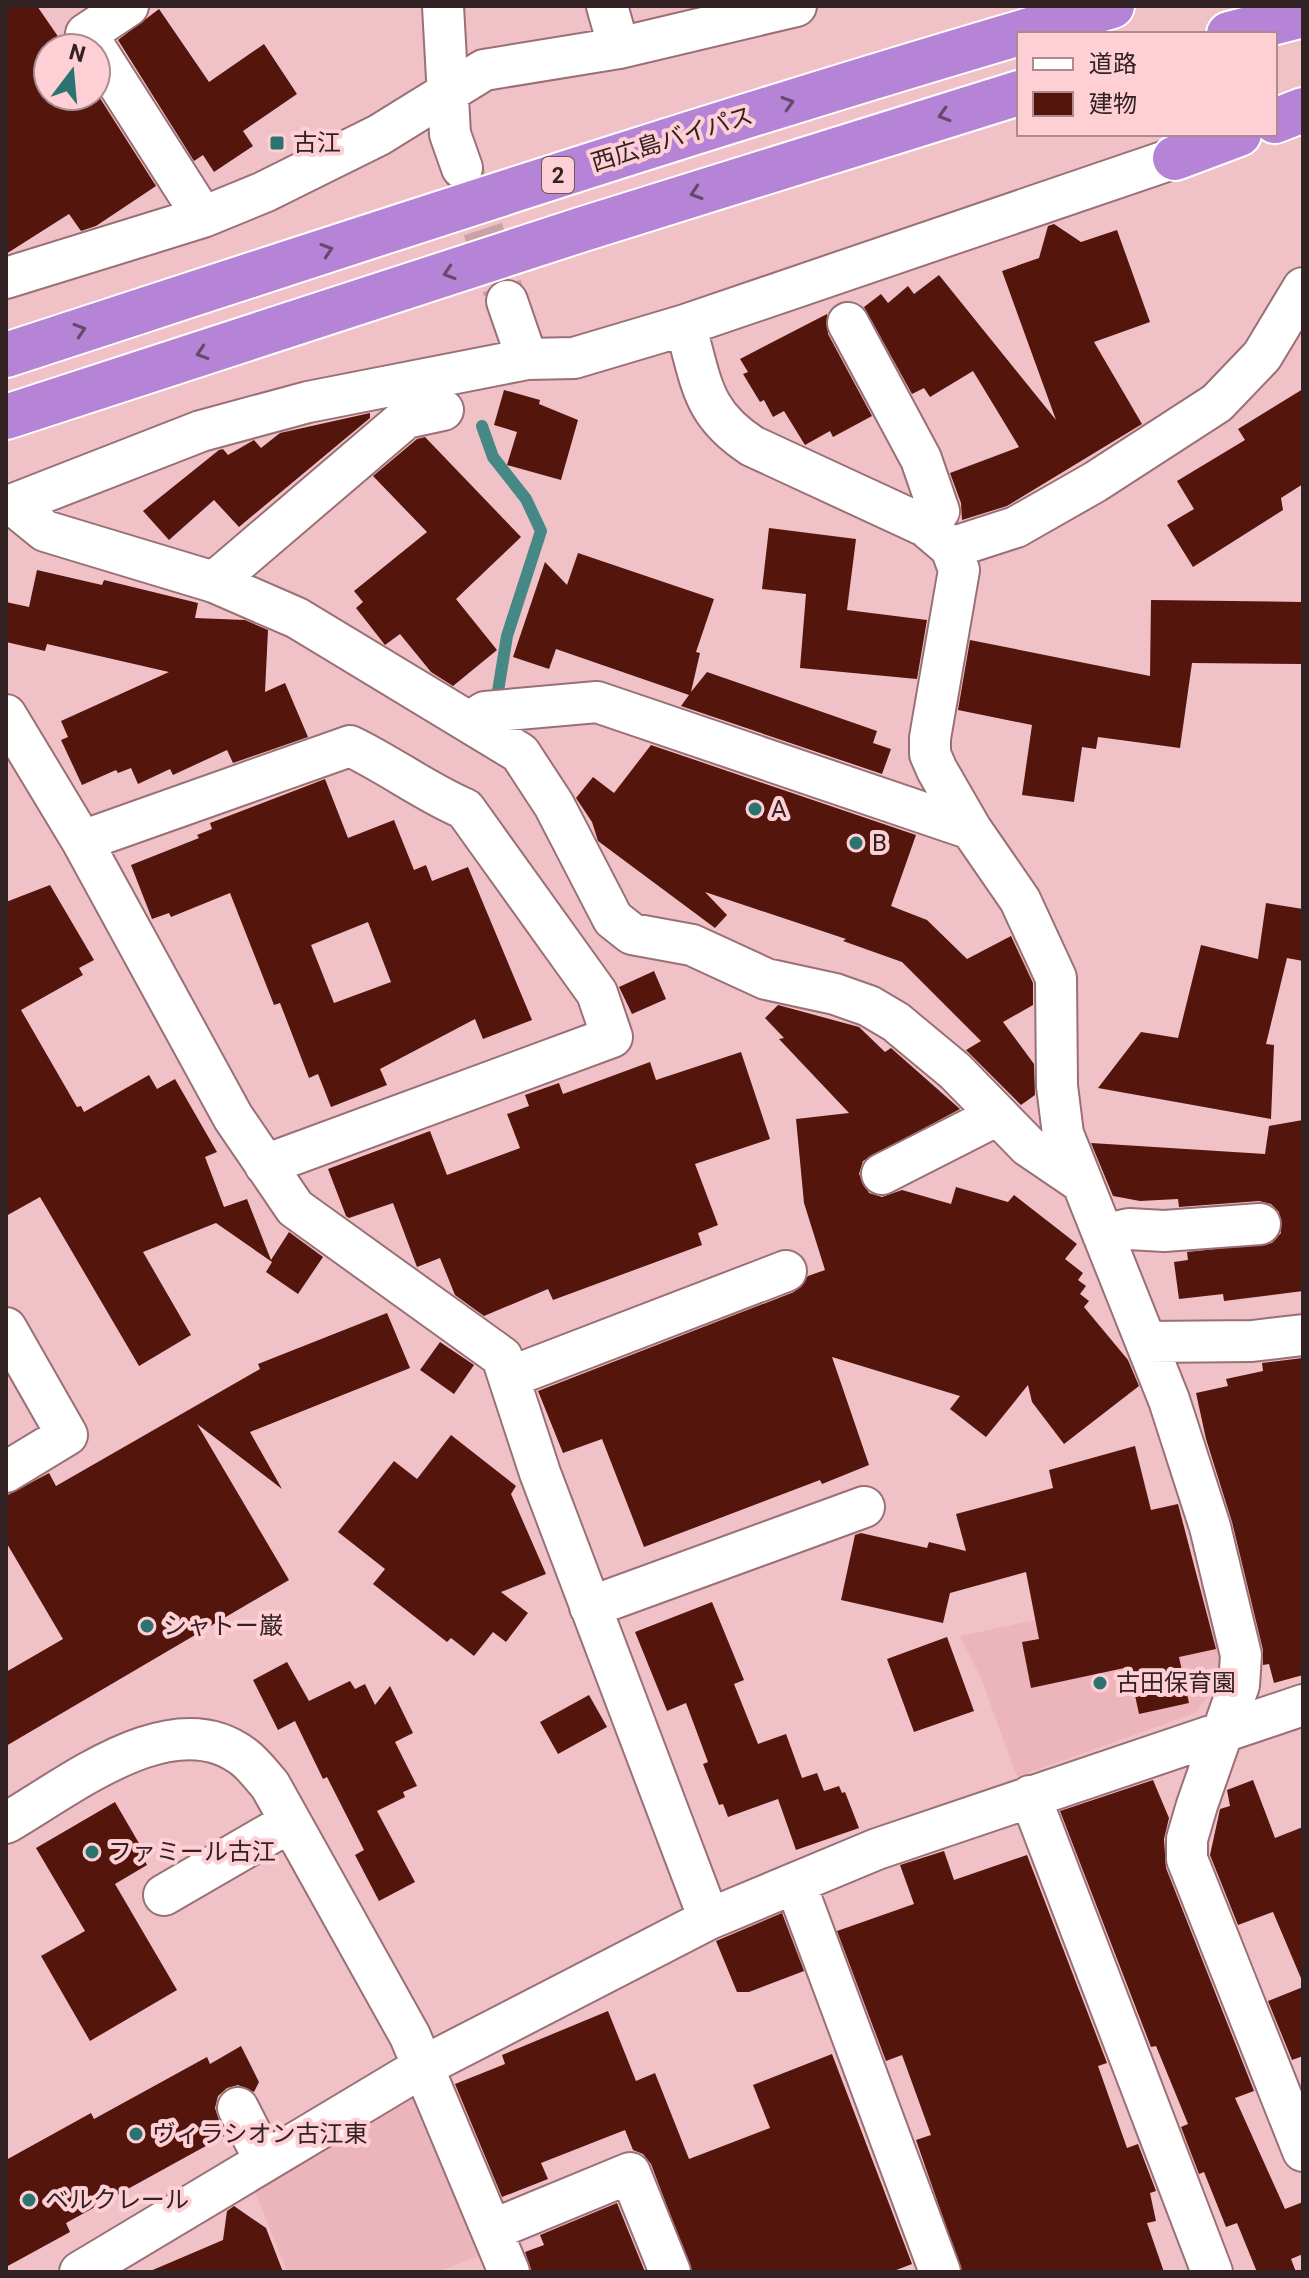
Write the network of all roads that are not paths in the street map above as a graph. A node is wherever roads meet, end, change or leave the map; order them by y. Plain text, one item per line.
1 (128, 6) edge
2 (443, 6) edge
3 (607, 6) edge
4 (796, 6) edge
5 (1112, 6) edge
6 (1303, 15) edge
7 (90, 32) edge
8 (1022, 32) edge
9 (1237, 32) edge
10 (1017, 33) edge
11 (619, 48) junction
12 (112, 73) edge
13 (448, 92) junction
14 (1017, 94) edge
15 (1303, 110) edge
16 (1277, 120) edge
17 (1234, 136) edge
18 (1175, 158) joint
19 (462, 168) tunnel mouth
20 (203, 217) junction
21 (6, 278) edge
22 (1303, 288) edge
23 (507, 301) tunnel mouth
24 (848, 323) dead end
25 (685, 325) junction
26 (6, 355) edge
27 (527, 359) junction
28 (443, 410) dead end
29 (6, 417) edge
30 (10, 506) edge
31 (938, 537) junction
32 (214, 582) junction
33 (6, 715) edge
34 (469, 722) junction
35 (971, 829) junction
36 (82, 841) junction
37 (996, 1116) junction
38 (265, 1165) junction
39 (882, 1174) dead end
40 (1081, 1182) junction
41 (1260, 1224) dead end
42 (1103, 1235) junction
43 (786, 1271) dead end
44 (6, 1328) edge
45 (1303, 1335) edge
46 (1147, 1342) junction
47 (510, 1377) junction
48 (6, 1472) edge
49 (864, 1507) dead end
50 (590, 1607) junction
51 (1303, 1705) edge
52 (1225, 1732) junction
53 (1030, 1796) junction
54 (290, 1822) junction
55 (6, 1823) edge
56 (796, 1885) junction
57 (164, 1895) dead end
58 (709, 1919) junction
59 (424, 2066) junction
60 (238, 2108) dead end
61 (1303, 2151) edge
62 (265, 2161) junction
63 (492, 2230) junction
64 (119, 2262) edge
65 (80, 2272) edge
66 (509, 2272) edge
67 (670, 2272) edge
68 (940, 2272) edge
69 (1212, 2272) edge

1 - 7 street
2 - 13 street
3 - 11 street
4 - 11 street
8 -> 5 highway, 西広島バイパス / 2
6 - 9 highway
26 -> 10 highway, 西広島バイパス / 2
11 - 13 street
12 - 20 street
13 - 19 street
13 - 20 street
14 -> 29 highway
15 - 16 highway
17 - 18 highway
18 - 25 street
20 - 21 street
22 - 31 street
23 - 27 street
24 - 31 street
25 - 27 street
25 - 31 street
27 - 30 street
28 - 32 street
30 - 32 street
31 - 35 street
32 - 34 street
33 - 36 street
34 - 35 street
34 - 37 street
35 - 40 street
36 - 38 street
36 - 38 street
37 - 39 street
37 - 40 street
38 - 47 street
40 - 42 street
41 - 42 street
42 - 46 street
43 - 47 street
44 - 48 street
45 - 46 street
46 - 52 street
47 - 50 street
49 - 50 street
50 - 58 street
51 - 52 street
52 - 53 street
52 - 61 street
53 - 56 street
53 - 69 street
54 - 55 street
54 - 57 street
54 - 59 street
56 - 58 street
56 - 68 street
58 - 59 street
59 - 62 street
59 - 63 street
60 - 62 street
62 - 64 street
63 - 66 street
63 - 67 street
64 - 65 street

